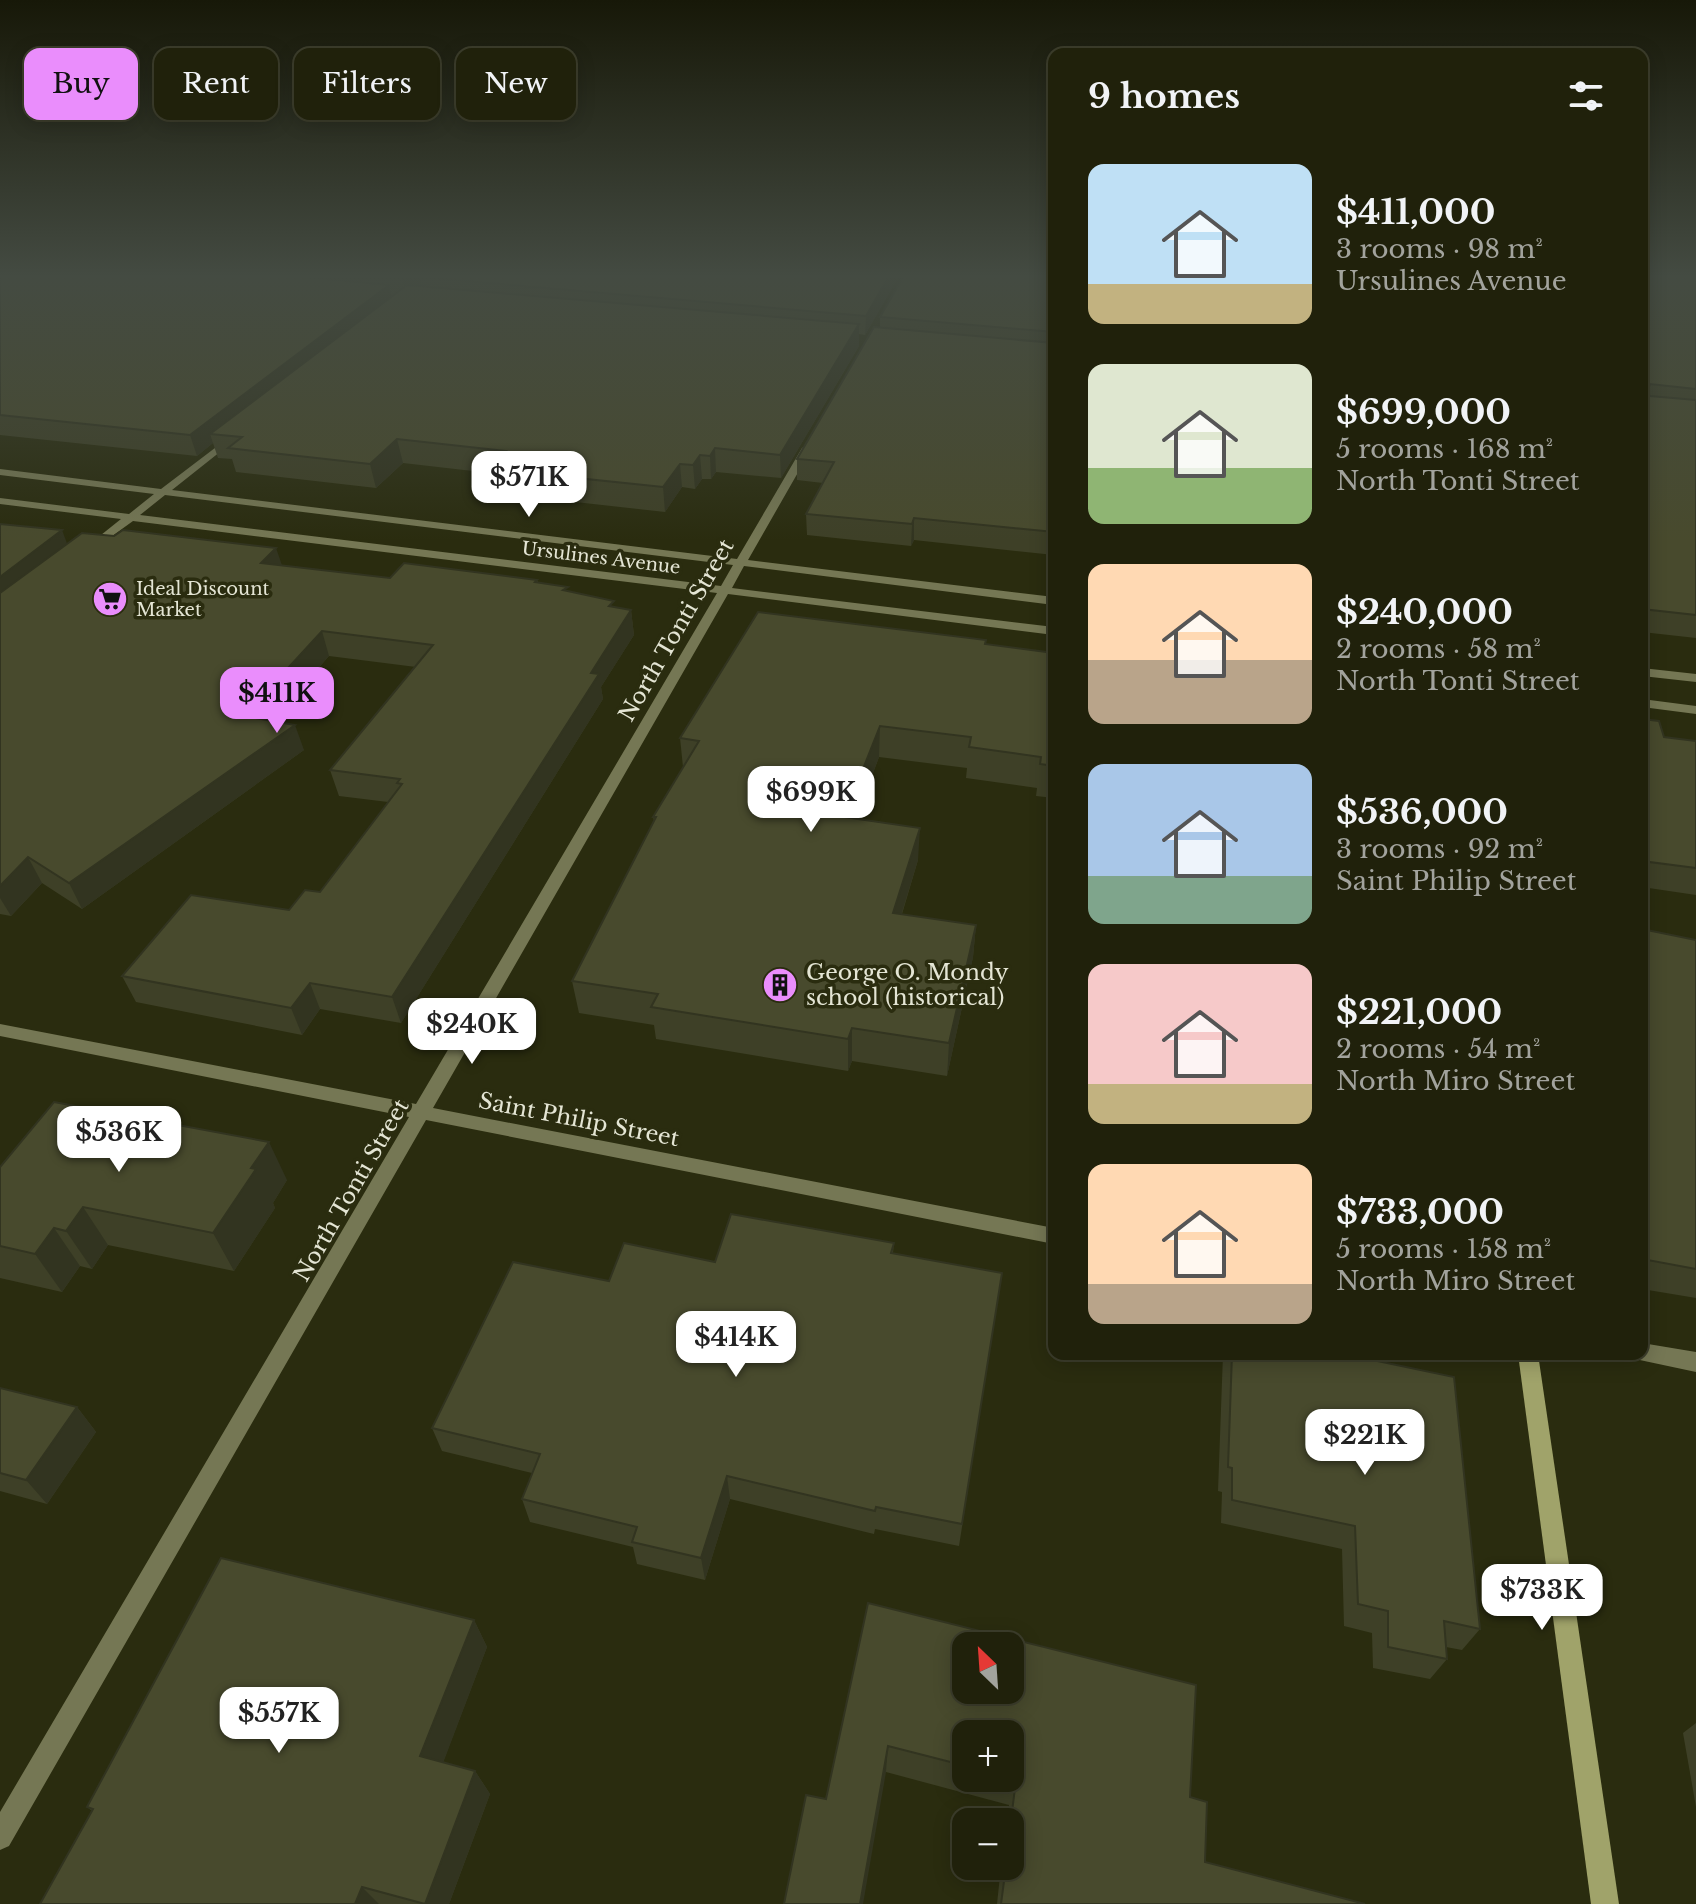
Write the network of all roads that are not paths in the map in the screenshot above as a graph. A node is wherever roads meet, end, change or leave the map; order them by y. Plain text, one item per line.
1 (816, 432) edge
2 (238, 433) edge
3 (0, 472) edge
4 (165, 490) junction
5 (0, 501) edge
6 (131, 517) junction
7 (83, 554) edge
8 (740, 563) junction
9 (724, 591) junction
10 (1048, 600) edge
11 (1048, 630) edge
12 (1648, 673) edge
13 (1696, 678) edge
14 (1648, 704) edge
15 (1696, 710) edge
16 (0, 1030) edge
17 (421, 1113) junction
18 (1048, 1235) edge
19 (1648, 1353) edge
20 (1529, 1360) edge
21 (1696, 1362) edge
22 (0, 1837) edge
23 (1605, 1904) edge

1 - 8 street, North Tonti Street
2 - 4 street
3 - 4 street, Ursulines Avenue
4 - 6 street
4 - 8 street, Ursulines Avenue
5 - 6 street, Ursulines Avenue
6 - 7 street
6 - 9 street, Ursulines Avenue
8 - 9 street, North Tonti Street
8 - 10 street, Ursulines Avenue
9 - 11 street, Ursulines Avenue
9 - 17 street, North Tonti Street
12 - 13 street
14 - 15 street
16 - 17 street, Saint Philip Street
17 - 18 street, Saint Philip Street
17 - 22 street, North Tonti Street
19 - 21 street
20 - 23 street

